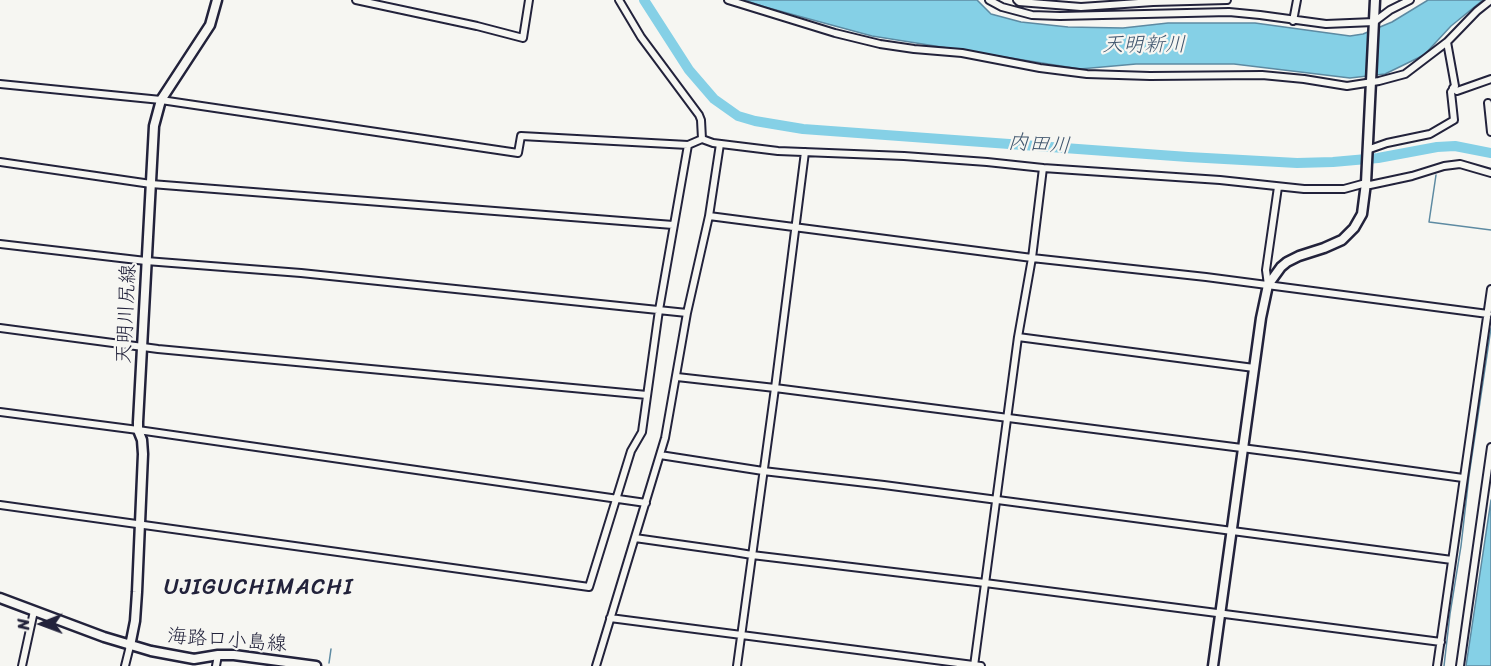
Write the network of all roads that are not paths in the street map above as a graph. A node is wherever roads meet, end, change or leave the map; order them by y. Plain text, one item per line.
1 (217, 0) edge
2 (356, 0) edge
3 (529, 0) edge
4 (620, 0) edge
5 (728, 0) edge
6 (989, 0) edge
7 (1017, 0) edge
8 (1227, 0) edge
9 (1297, 0) edge
10 (1375, 0) edge
11 (1410, 0) edge
12 (1491, 0) edge
13 (1153, 1) edge
14 (1151, 15) junction
15 (1293, 21) junction
16 (1374, 22) junction
17 (1447, 42) junction
18 (1491, 79) edge
19 (1371, 83) junction
20 (0, 84) edge
21 (1453, 88) junction
22 (161, 100) junction
23 (1488, 104) dead end
24 (1491, 132) edge
25 (702, 139) junction
26 (720, 144) junction
27 (688, 145) junction
28 (1367, 150) junction
29 (805, 152) junction
30 (0, 162) edge
31 (1043, 168) junction
32 (1491, 173) edge
33 (1366, 183) junction
34 (151, 184) junction
35 (1278, 187) junction
36 (709, 216) junction
37 (674, 225) junction
38 (795, 228) junction
39 (0, 244) edge
40 (1032, 258) junction
41 (146, 261) junction
42 (1268, 285) junction
43 (1491, 289) edge
44 (659, 310) junction
45 (687, 313) junction
46 (1488, 314) junction
47 (0, 328) edge
48 (1018, 337) junction
49 (142, 347) junction
50 (1254, 368) junction
51 (677, 377) junction
52 (775, 388) junction
53 (647, 395) junction
54 (0, 412) edge
55 (1008, 418) junction
56 (138, 430) junction
57 (1491, 447) edge
58 (1243, 449) junction
59 (660, 455) junction
60 (764, 471) junction
61 (1464, 478) junction
62 (616, 498) junction
63 (996, 501) junction
64 (646, 503) junction
65 (0, 505) edge
66 (140, 524) junction
67 (1232, 532) junction
68 (635, 538) junction
69 (752, 555) junction
70 (1452, 560) junction
71 (985, 583) junction
72 (0, 598) edge
73 (34, 610) junction
74 (1220, 613) junction
75 (610, 618) junction
76 (741, 635) junction
77 (1441, 642) junction
78 (130, 645) junction
79 (218, 655) junction
80 (22, 666) edge
81 (125, 666) edge
82 (216, 666) edge
83 (315, 666) edge
84 (596, 666) edge
85 (737, 666) edge
86 (974, 666) edge
87 (981, 666) edge
88 (1213, 666) edge
89 (1437, 666) edge
90 (1460, 666) edge

1 - 22 main road, 天明川尻線
2 - 3 street
4 - 25 street
5 - 19 street
6 - 14 street
7 - 13 street
8 - 13 street
9 - 15 street
10 - 16 main road
11 - 16 street
12 - 17 street
13 - 14 street
14 - 15 street
15 - 16 street
16 - 19 main road
17 - 19 street
17 - 21 street
18 - 21 street
19 - 28 main road
20 - 22 street
21 - 28 street
22 - 27 street
22 - 34 main road, 天明川尻線
23 - 24 street
25 - 26 street
25 - 27 street
26 - 29 street
26 - 36 street
27 - 37 street
28 - 33 main road
29 - 31 street
29 - 38 street
30 - 34 street
31 - 35 street
31 - 40 street
32 - 33 street
33 - 35 street
33 - 42 main road
34 - 37 street
34 - 41 main road, 天明川尻線
35 - 42 street
36 - 38 street
36 - 45 street
37 - 44 street
38 - 40 street
38 - 52 street
39 - 41 street
40 - 42 street
40 - 48 street
41 - 44 street
41 - 49 main road, 天明川尻線
42 - 46 street
42 - 50 main road
43 - 46 street
44 - 45 street
44 - 53 street
45 - 51 street
46 - 61 street
47 - 49 street
48 - 50 street
48 - 55 street
49 - 53 street
49 - 56 main road, 天明川尻線
50 - 58 main road
51 - 52 street
51 - 59 street
52 - 55 street
52 - 60 street
53 - 62 street
54 - 56 street
55 - 58 street
55 - 63 street
56 - 62 street
56 - 66 main road, 天明川尻線
57 - 90 street
58 - 61 street
58 - 67 main road
59 - 60 street
59 - 64 street
60 - 63 street
60 - 69 street
61 - 70 street
62 - 64 street
62 - 66 street
63 - 67 street
63 - 71 street
64 - 68 street
65 - 66 street
66 - 78 main road, 天明川尻線
67 - 70 street
67 - 74 main road
68 - 69 street
68 - 75 street
69 - 71 street
69 - 76 street
70 - 77 street
71 - 74 street
71 - 86 street
72 - 73 main road, 海路口小島線
73 - 78 main road, 海路口小島線
73 - 80 street
74 - 77 street
74 - 88 main road
75 - 76 street
75 - 84 street
76 - 85 street
76 - 86 street
77 - 89 street
78 - 79 main road, 海路口小島線
78 - 81 street
79 - 82 street
79 - 83 main road, 海路口小島線
86 - 87 street

